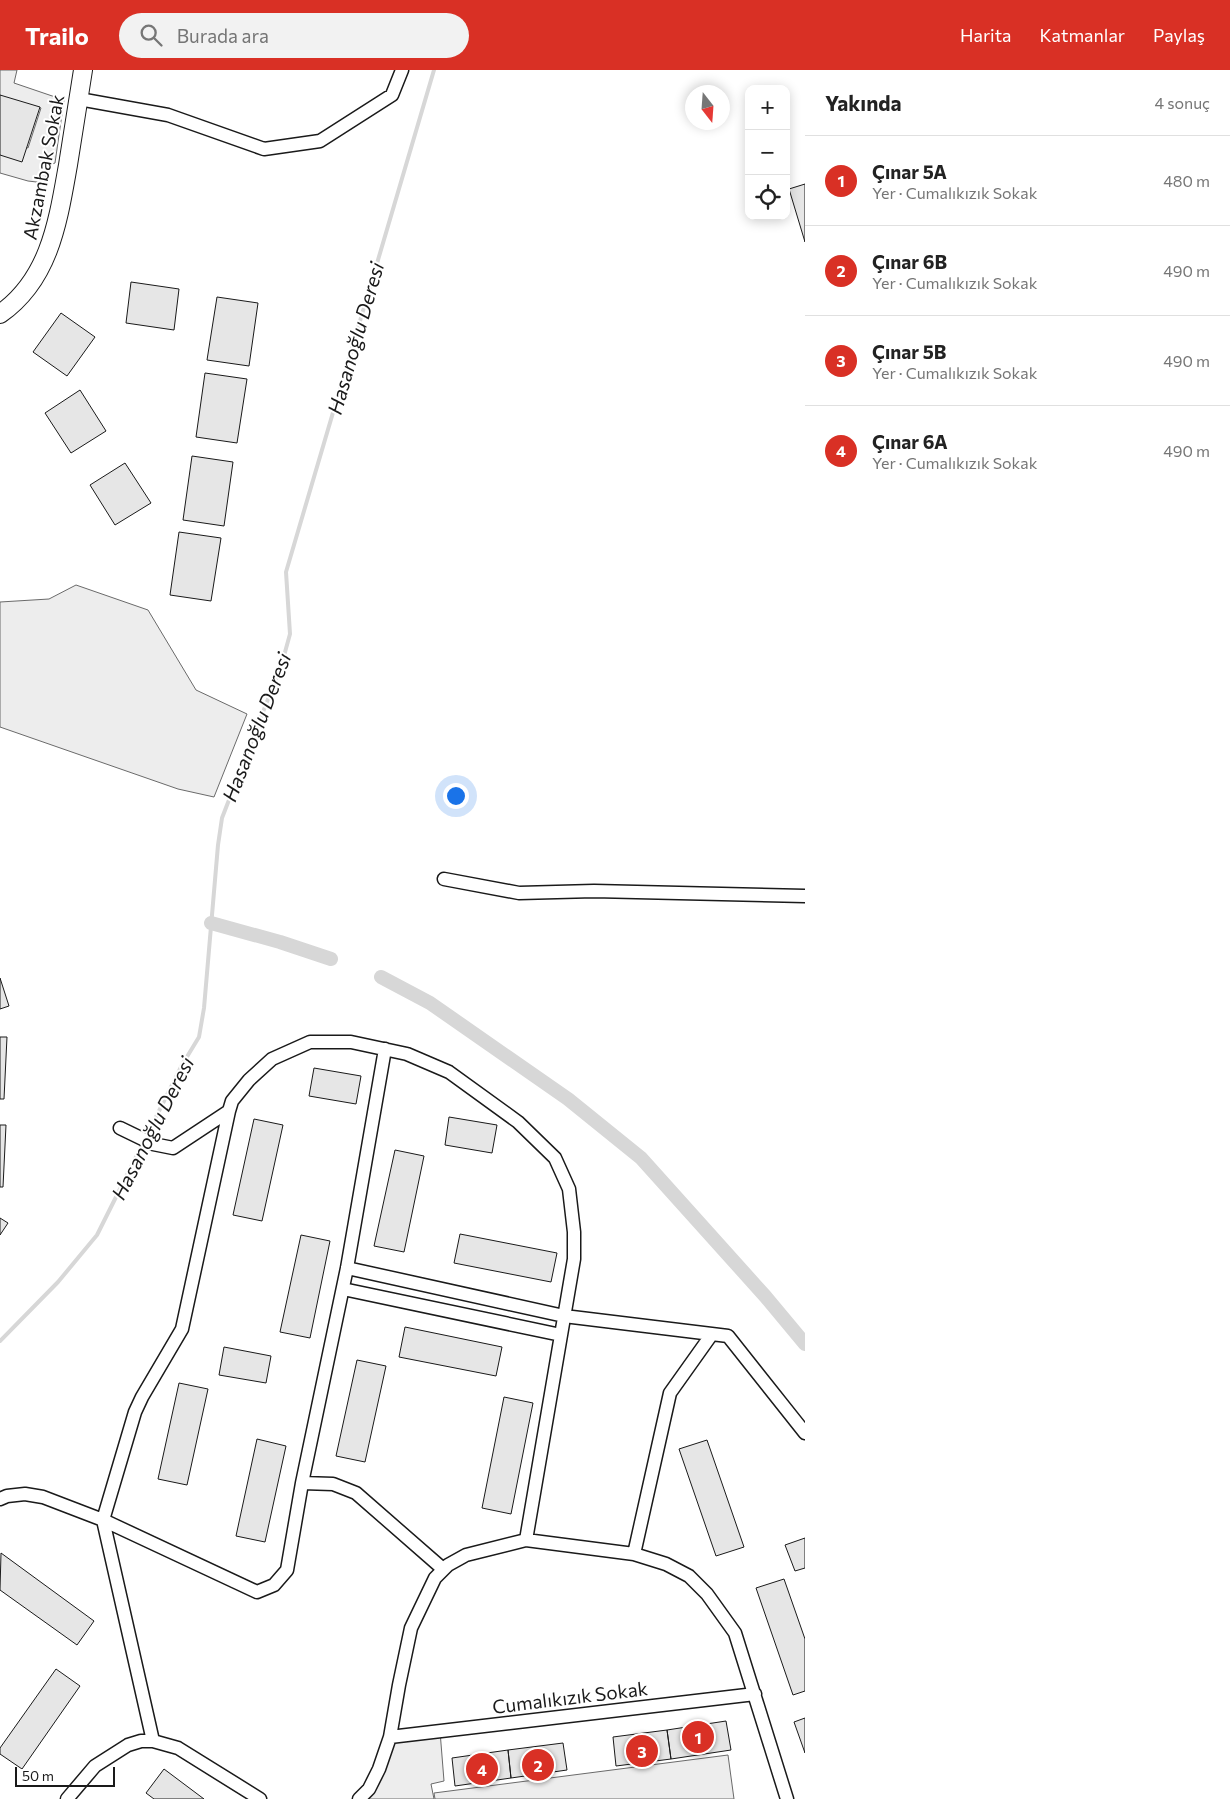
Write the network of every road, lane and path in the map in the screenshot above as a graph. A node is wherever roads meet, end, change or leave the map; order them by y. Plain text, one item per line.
1 (83, 70) edge
2 (402, 70) edge
3 (79, 99) junction
4 (0, 314) edge
5 (444, 879) dead end
6 (805, 896) edge
7 (385, 1049) junction
8 (229, 1111) junction
9 (120, 1128) dead end
10 (347, 1268) junction
11 (343, 1289) junction
12 (564, 1316) junction
13 (712, 1334) junction
14 (561, 1335) junction
15 (805, 1432) edge
16 (302, 1483) junction
17 (0, 1499) edge
18 (103, 1520) junction
19 (526, 1540) junction
20 (634, 1554) junction
21 (443, 1569) junction
22 (756, 1694) junction
23 (390, 1737) junction
24 (153, 1741) junction
25 (67, 1799) edge
26 (260, 1799) edge
27 (359, 1799) edge
28 (787, 1799) edge

1 - 3 street, Akzambak Sokak
2 - 3 street
3 - 4 street, Akzambak Sokak
5 - 6 street
7 - 8 street
7 - 10 street
7 - 12 street
8 - 9 street
8 - 18 street
10 - 11 street
10 - 12 street
11 - 14 street
11 - 16 street
12 - 13 street
12 - 14 street
13 - 15 street
13 - 20 street
14 - 19 street
16 - 18 street
16 - 21 street
17 - 18 street
18 - 24 street
19 - 20 street
19 - 21 street
20 - 22 street
21 - 23 street
22 - 23 street, Cumalıkızık Sokak
22 - 28 street
23 - 27 street
24 - 25 street
24 - 26 street

